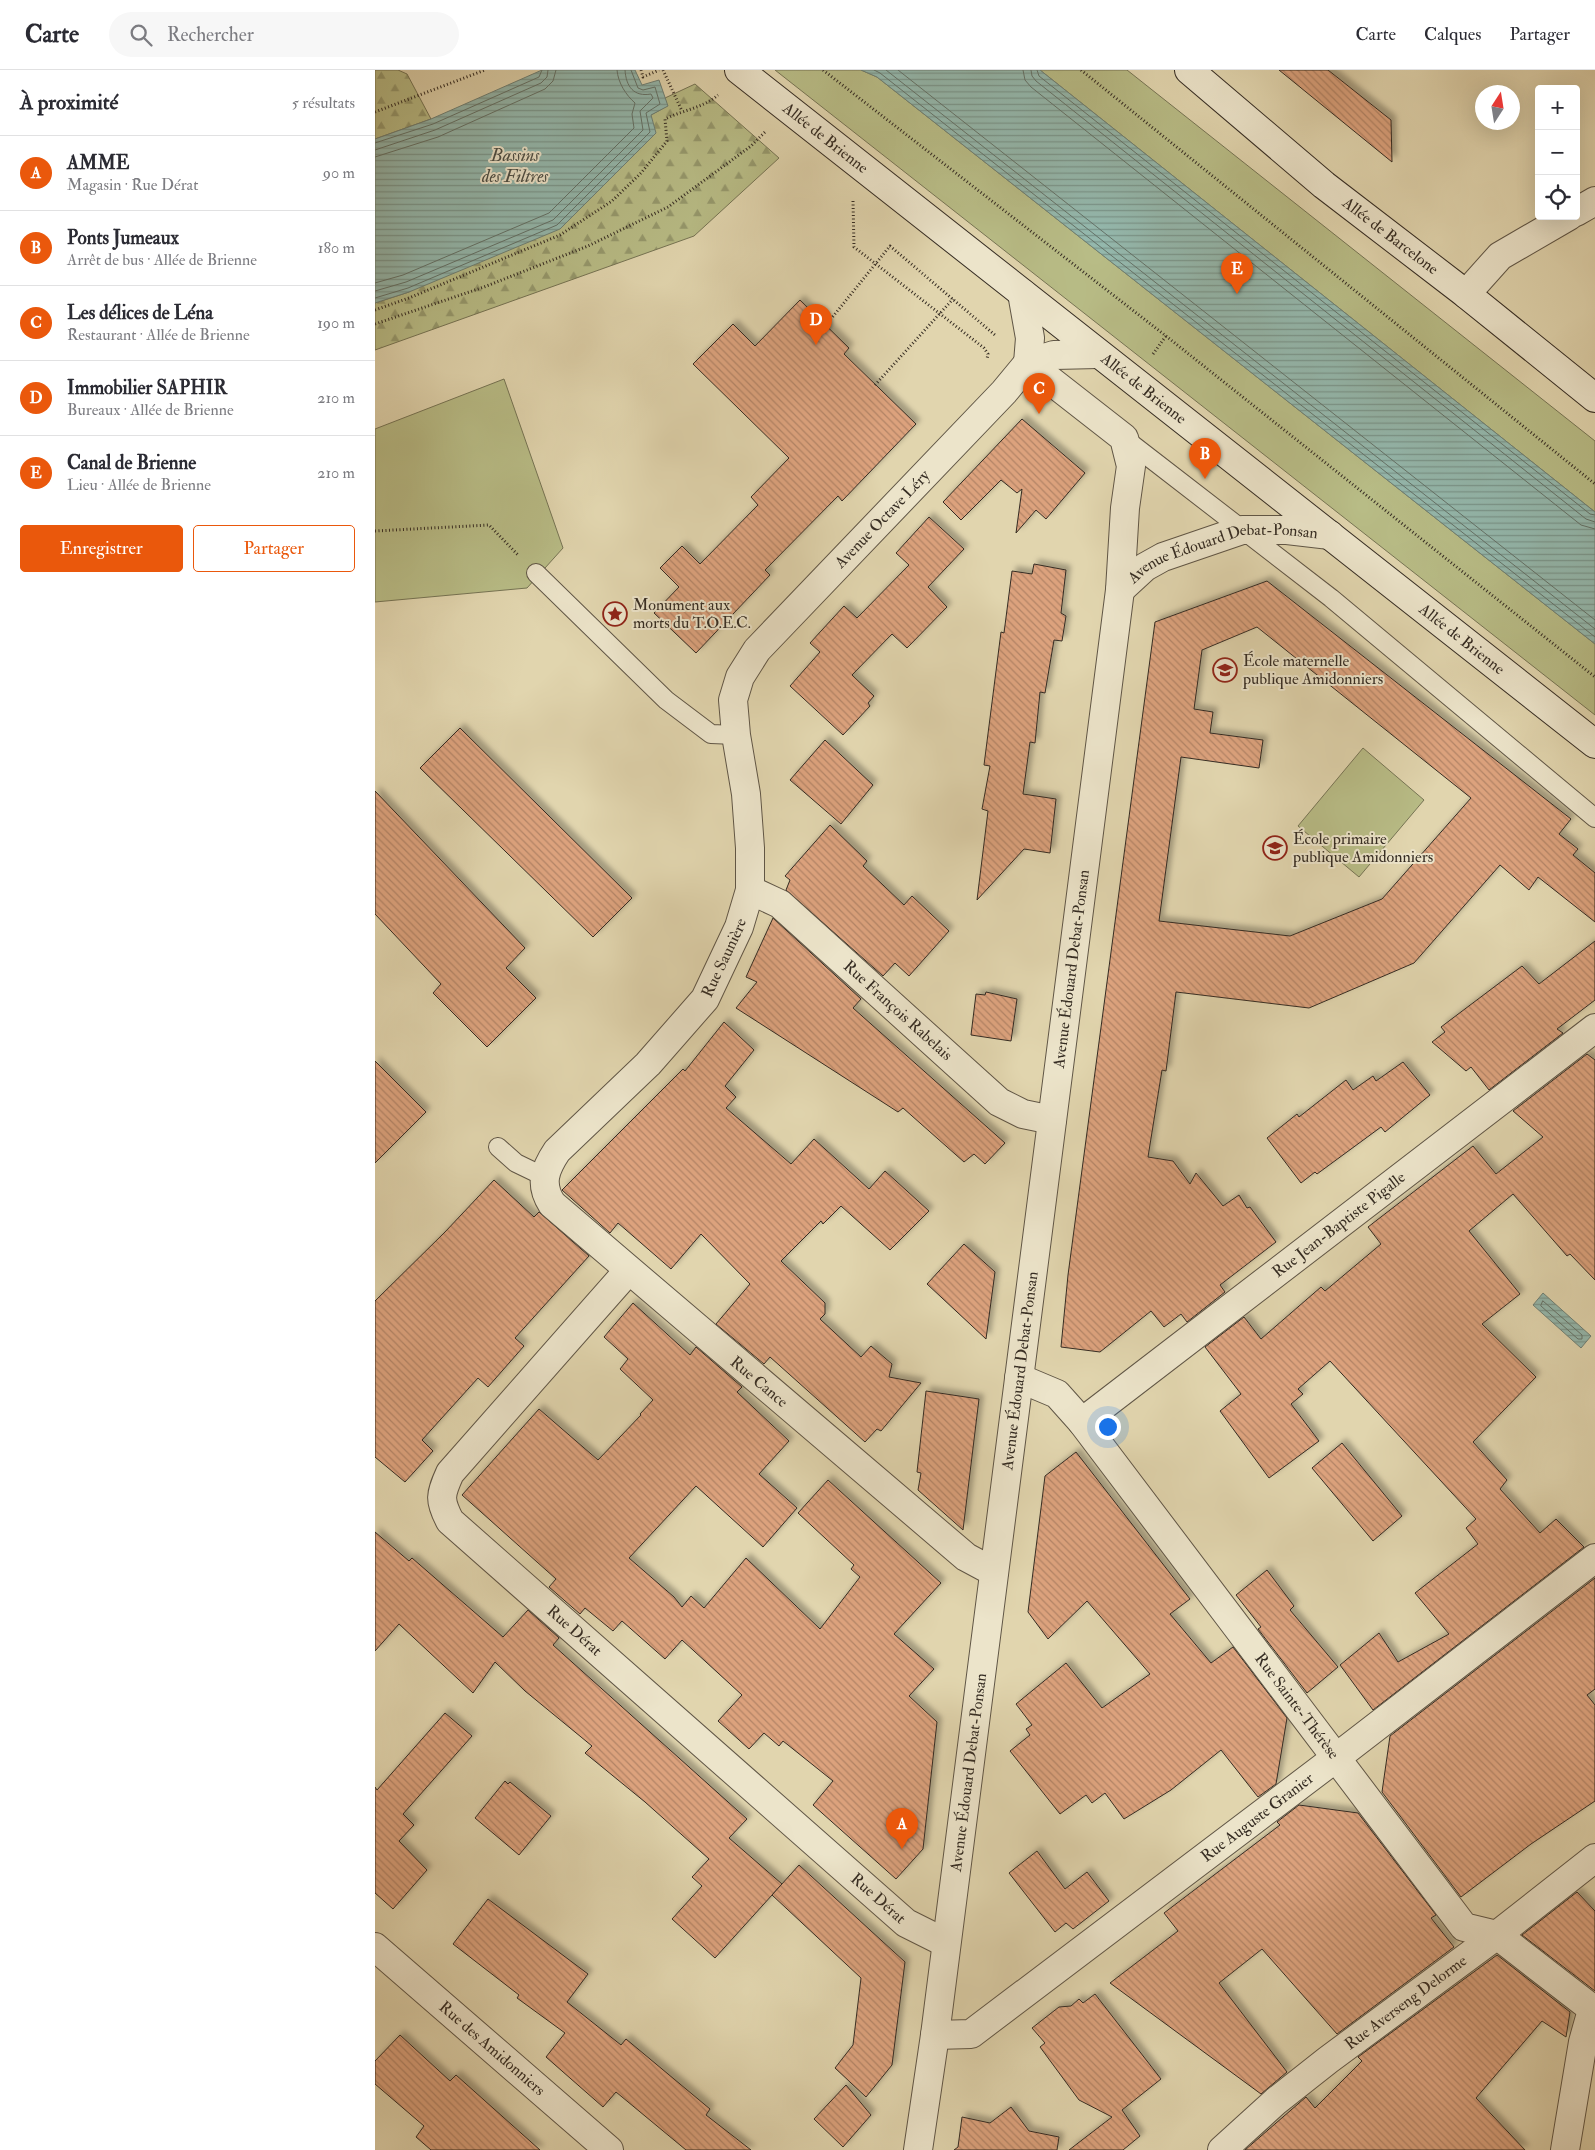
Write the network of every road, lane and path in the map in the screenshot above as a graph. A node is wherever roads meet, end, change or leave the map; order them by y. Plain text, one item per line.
1 (485, 70) edge
2 (641, 70) edge
3 (659, 70) edge
4 (663, 70) edge
5 (823, 70) edge
6 (1081, 70) edge
7 (1189, 70) edge
8 (741, 72) edge
9 (787, 108) junction
10 (682, 111) junction
11 (375, 112) edge
12 (853, 192) dead end
13 (1595, 201) edge
14 (1580, 210) edge
15 (1562, 220) edge
16 (875, 264) junction
17 (1022, 293) junction
18 (1466, 294) junction
19 (953, 299) junction
20 (375, 310) edge
21 (940, 313) junction
22 (375, 324) edge
23 (826, 325) dead end
24 (1098, 354) junction
25 (987, 362) dead end
26 (1028, 363) junction
27 (875, 385) dead end
28 (1595, 398) edge
29 (1123, 438) junction
30 (1595, 484) edge
31 (1242, 530) junction
32 (375, 532) edge
33 (1330, 535) junction
34 (536, 573) joint
35 (1120, 590) junction
36 (740, 677) joint
37 (1595, 677) edge
38 (736, 735) junction
39 (1595, 744) edge
40 (1595, 818) edge
41 (750, 890) junction
42 (1595, 1028) edge
43 (1052, 1120) junction
44 (498, 1147) dead end
45 (545, 1177) junction
46 (628, 1271) junction
47 (1019, 1378) junction
48 (1082, 1422) junction
49 (1595, 1558) edge
50 (994, 1572) junction
51 (1337, 1757) junction
52 (1595, 1858) edge
53 (1497, 1935) junction
54 (946, 1943) junction
55 (375, 1948) edge
56 (1593, 2011) edge
57 (935, 2035) junction
58 (609, 2150) edge
59 (918, 2150) edge
60 (1222, 2150) edge
61 (1565, 2150) edge

1 - 11 path
2 - 3 path
4 - 10 path
5 - 37 path
6 - 30 path
7 - 18 street, Allée de Barcelone
8 - 9 street, Allée de Brienne
8 - 10 path
9 - 17 street, Allée de Brienne
9 - 22 path
10 - 20 path
12 - 16 path
13 - 14 street
15 - 18 street
16 - 19 path
16 - 21 path
16 - 23 path
17 - 24 street, Allée de Brienne
17 - 26 street
18 - 28 street, Allée de Barcelone
19 - 21 path
19 - 26 path
21 - 25 path
21 - 27 path
24 - 26 street
24 - 33 street, Allée de Brienne
26 - 29 street
26 - 36 street, Avenue Octave Léry
29 - 31 lane
29 - 35 street, Avenue Édouard Debat-Ponsan
31 - 33 street, Avenue Édouard Debat-Ponsan
31 - 35 street, Avenue Édouard Debat-Ponsan
31 - 40 lane
32 - 34 path
33 - 39 street, Allée de Brienne
34 - 38 lane
35 - 43 street, Avenue Édouard Debat-Ponsan
36 - 38 street, Rue Saunière
38 - 41 street, Rue Saunière
41 - 43 street, Rue François Rabelais
41 - 45 street, Rue Saunière
42 - 48 street, Rue Jean-Baptiste Pigalle
43 - 47 street, Avenue Édouard Debat-Ponsan
44 - 45 lane
45 - 46 street, Rue Cance
46 - 50 street, Rue Cance
46 - 54 street, Rue Dérat
47 - 48 street, Rue Sainte-Thérèse
47 - 50 street, Avenue Édouard Debat-Ponsan
48 - 51 street, Rue Sainte-Thérèse
49 - 51 street, Rue Auguste Granier
50 - 54 street, Avenue Édouard Debat-Ponsan
51 - 53 street, Rue Sainte-Thérèse
51 - 57 street, Rue Auguste Granier
52 - 53 street, Rue Averseng Delorme
53 - 56 street, Rue Sainte-Thérèse
53 - 60 street, Rue Averseng Delorme
54 - 57 street, Avenue Édouard Debat-Ponsan
55 - 58 street, Rue des Amidonniers
56 - 61 street
57 - 59 street, Avenue Édouard Debat-Ponsan

